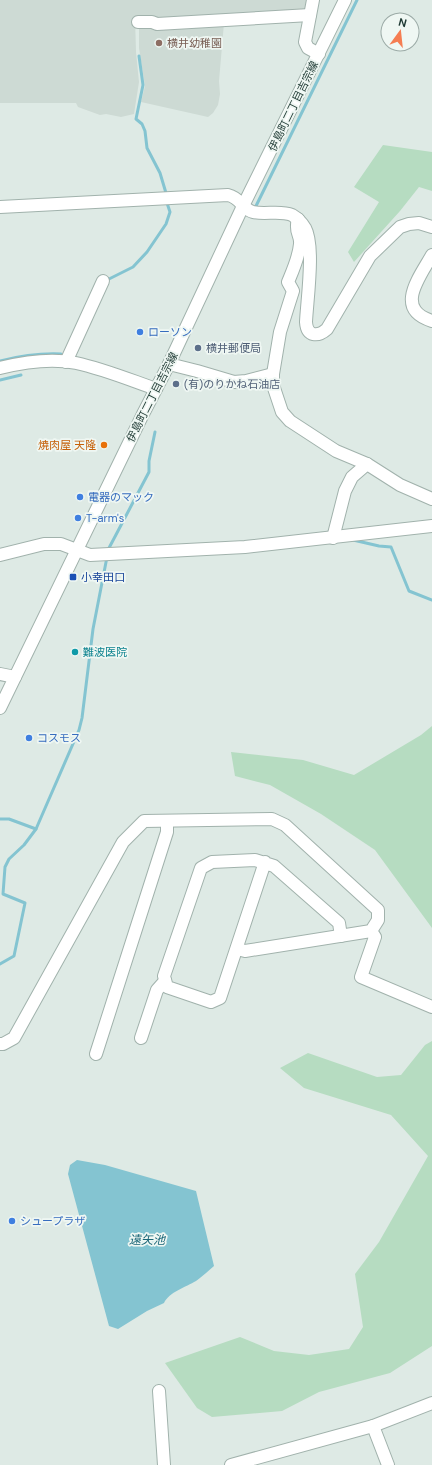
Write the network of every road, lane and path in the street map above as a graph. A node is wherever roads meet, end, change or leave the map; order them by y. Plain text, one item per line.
1 (313, 0) edge
2 (344, 0) edge
3 (310, 14) junction
4 (138, 22) dead end
5 (318, 54) junction
6 (243, 206) junction
7 (0, 208) edge
8 (298, 219) junction
9 (432, 227) edge
10 (432, 256) edge
11 (103, 281) dead end
12 (432, 322) edge
13 (66, 362) junction
14 (169, 364) junction
15 (0, 368) edge
16 (273, 374) junction
17 (156, 389) junction
18 (367, 464) junction
19 (432, 499) edge
20 (432, 526) edge
21 (333, 538) junction
22 (77, 551) junction
23 (0, 555) edge
24 (0, 674) edge
25 (15, 677) junction
26 (0, 708) edge
27 (167, 821) junction
28 (265, 862) junction
29 (371, 931) junction
30 (341, 936) junction
31 (237, 949) junction
32 (165, 981) junction
33 (432, 1007) edge
34 (141, 1038) dead end
35 (0, 1044) edge
36 (96, 1054) dead end
37 (159, 1391) dead end
38 (432, 1403) edge
39 (373, 1426) junction
40 (164, 1465) edge
41 (231, 1465) edge
42 (388, 1465) edge

1 - 3 street
2 - 5 street, 伊島町二丁目吉宗線
3 - 4 street
3 - 5 street
5 - 6 street, 伊島町二丁目吉宗線
6 - 7 street
6 - 8 street
6 - 14 street, 伊島町二丁目吉宗線
8 - 9 street
8 - 16 street
10 - 12 street
11 - 13 street
13 - 15 street
13 - 17 street
14 - 16 street
14 - 17 street, 伊島町二丁目吉宗線
16 - 18 street
17 - 22 street, 伊島町二丁目吉宗線
18 - 19 street
18 - 21 street
20 - 21 street
21 - 22 street
22 - 23 street
22 - 25 street, 伊島町二丁目吉宗線
24 - 25 street
25 - 26 street, 伊島町二丁目吉宗線
27 - 29 street
27 - 35 street
27 - 36 street
28 - 30 street
28 - 31 street
28 - 32 street
29 - 30 street
29 - 33 street
30 - 31 street
31 - 32 street
32 - 34 street
37 - 40 street
38 - 39 street
39 - 41 street
39 - 42 street

